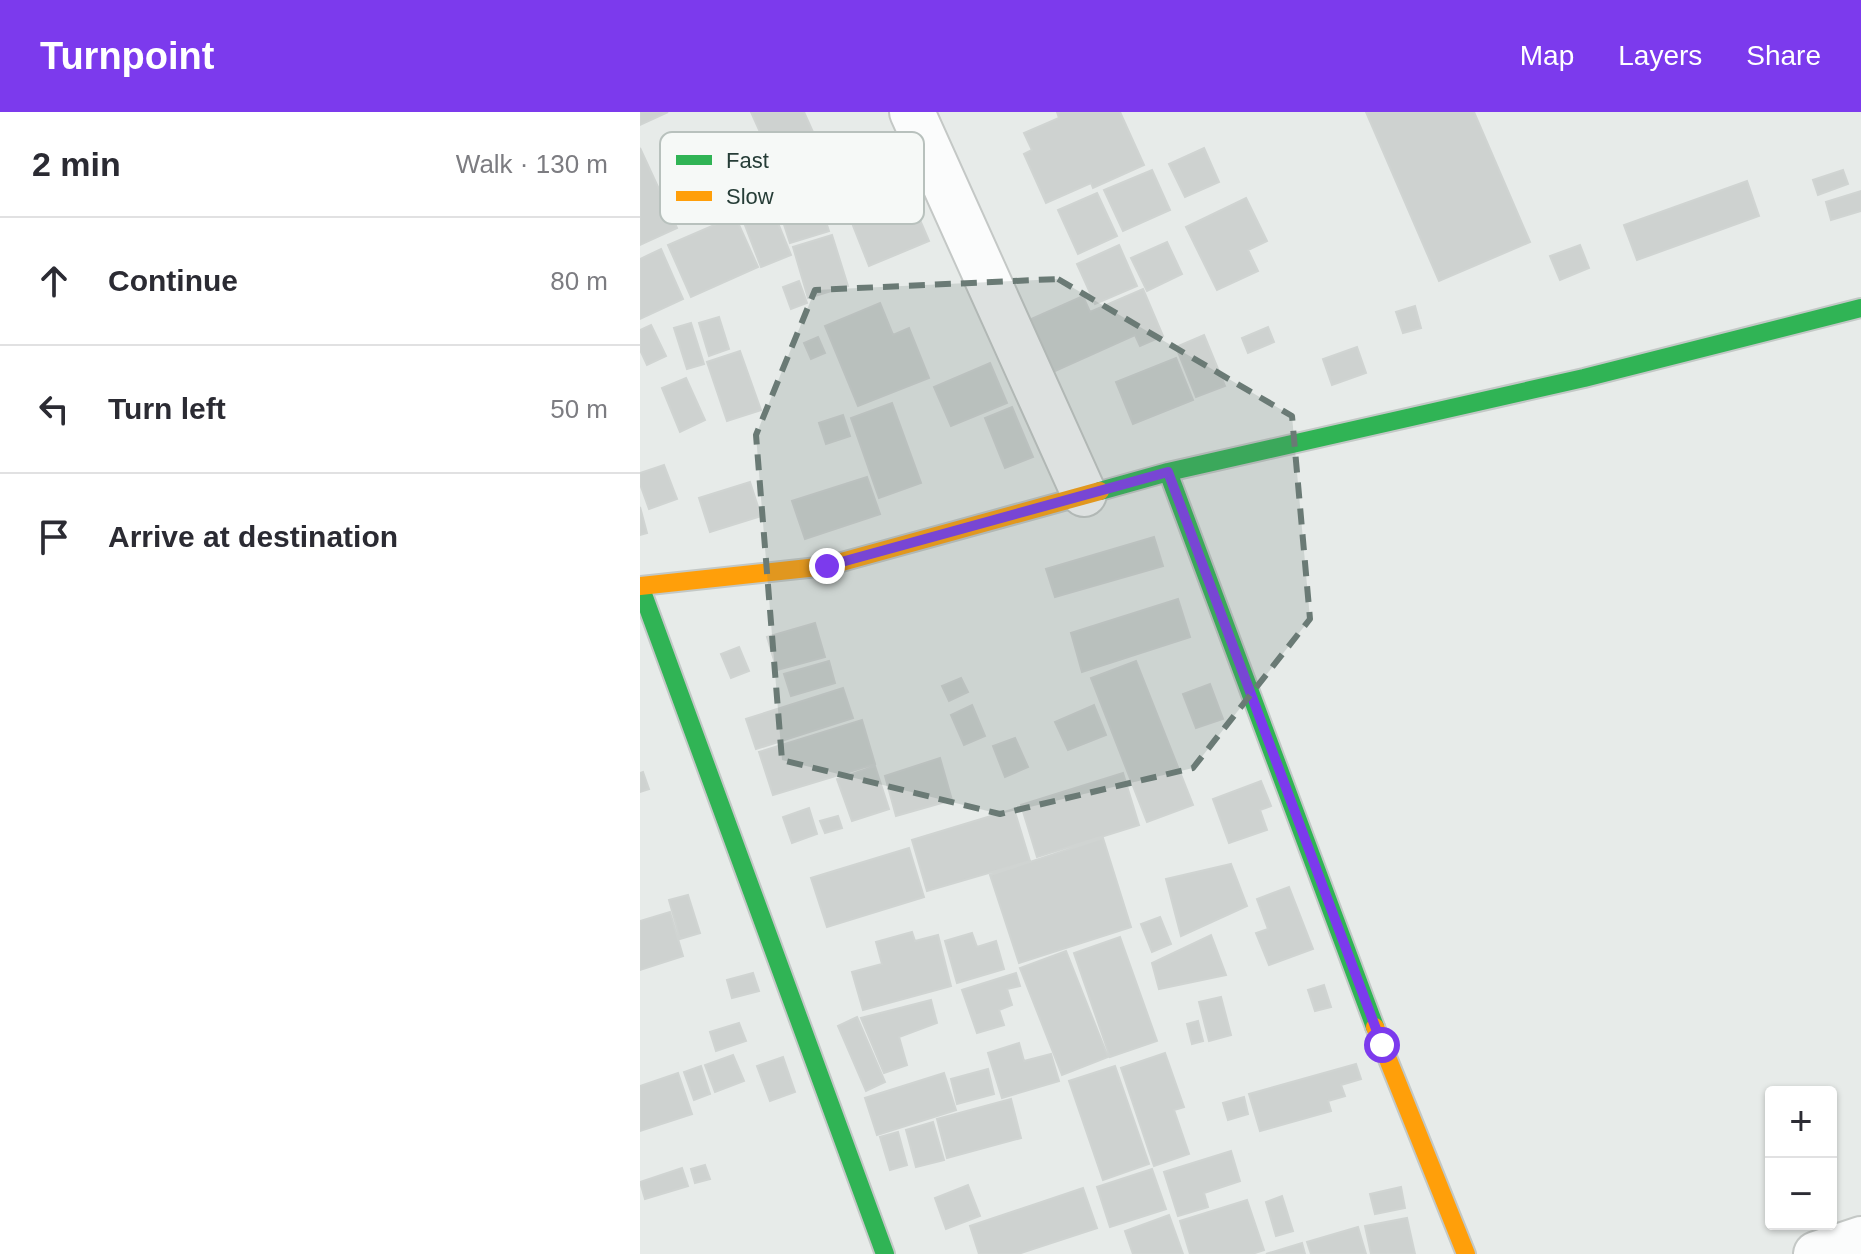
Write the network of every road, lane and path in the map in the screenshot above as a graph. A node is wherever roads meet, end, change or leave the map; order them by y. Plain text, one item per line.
1 (912, 112) edge
2 (921, 132) edge
3 (924, 139) edge
4 (1861, 308) edge
5 (1168, 472) junction
6 (1084, 494) junction
7 (640, 586) edge
8 (1861, 1239) edge
9 (885, 1254) edge
10 (1466, 1254) edge
11 (1816, 1254) edge

1 - 2 street
3 - 6 street
4 - 5 street
5 - 6 street
5 - 10 street
6 - 7 street
7 - 9 street
8 - 11 street

